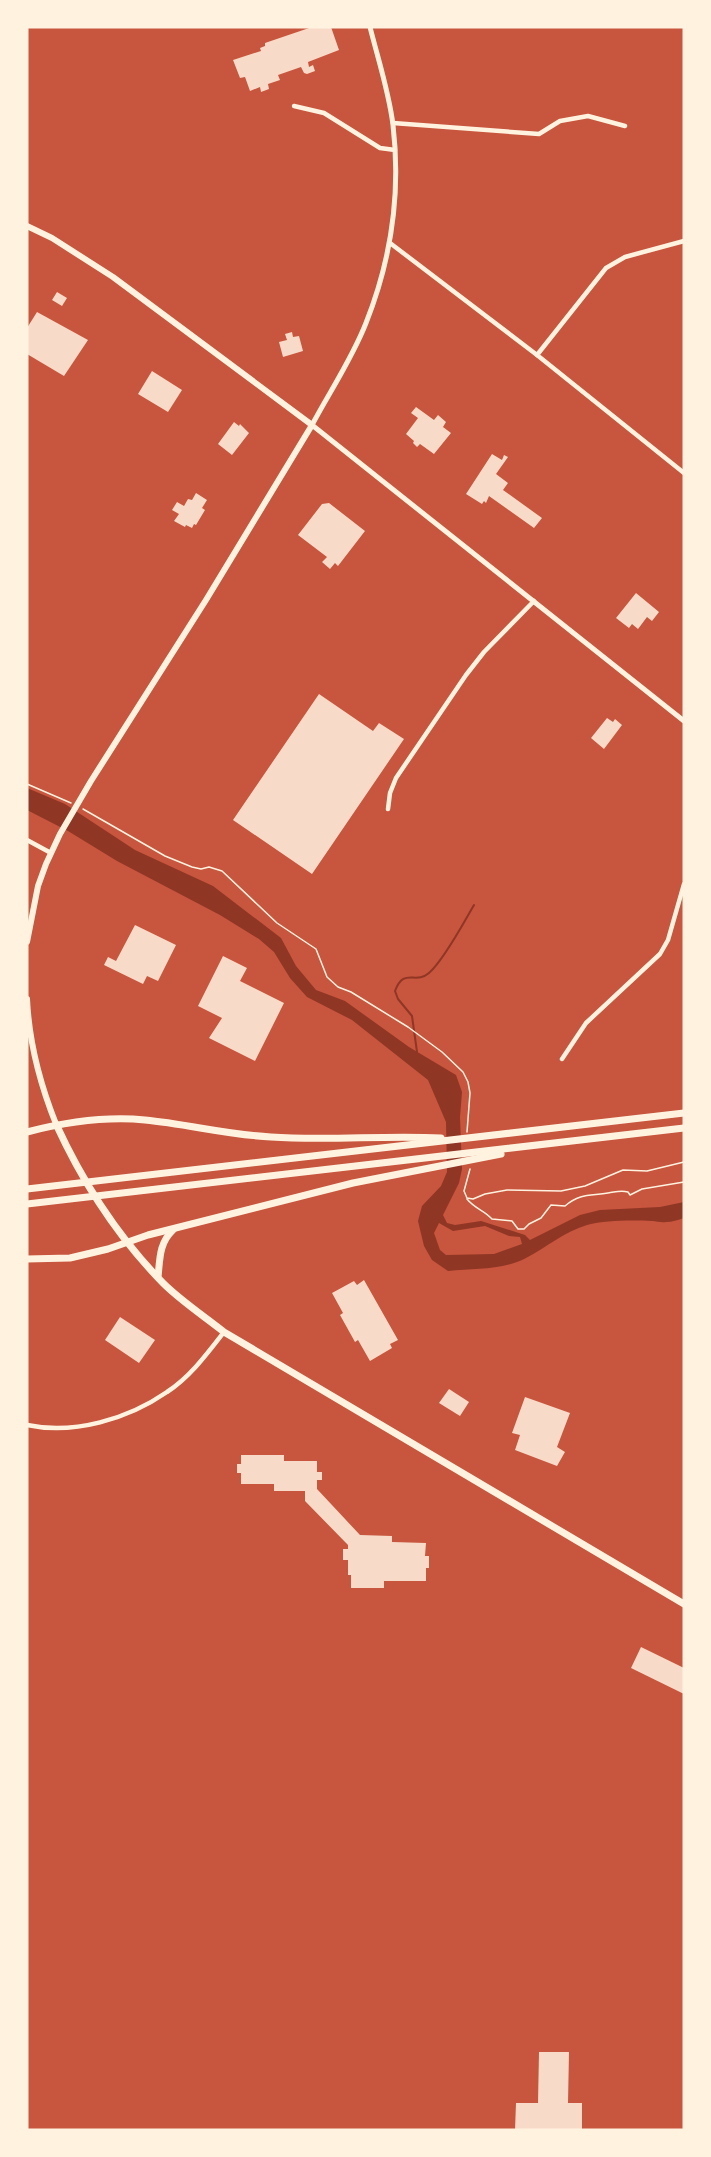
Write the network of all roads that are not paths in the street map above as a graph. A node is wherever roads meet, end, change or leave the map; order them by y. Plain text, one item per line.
1 (370, 27) edge
2 (294, 106) dead end
3 (393, 123) junction
4 (625, 126) dead end
5 (395, 150) junction
6 (27, 226) edge
7 (684, 241) edge
8 (390, 243) junction
9 (537, 355) junction
10 (312, 425) junction
11 (684, 473) edge
12 (534, 600) junction
13 (684, 721) edge
14 (388, 809) dead end
15 (27, 840) edge
16 (51, 853) junction
17 (684, 884) edge
18 (27, 942) edge
19 (27, 999) edge
20 (562, 1059) dead end
21 (684, 1113) edge
22 (56, 1124) junction
23 (684, 1128) edge
24 (27, 1132) edge
25 (423, 1140) junction
26 (480, 1155) junction
27 (27, 1189) edge
28 (27, 1204) edge
29 (174, 1229) junction
30 (128, 1243) junction
31 (27, 1259) edge
32 (158, 1277) junction
33 (224, 1332) junction
34 (27, 1425) edge
35 (684, 1604) edge

1 - 3 street
2 - 5 street
3 - 4 street
3 - 5 street
5 - 8 street
6 - 10 main road
7 - 9 street
8 - 9 street
8 - 10 street
9 - 11 street
10 - 12 street
10 - 16 main road
12 - 13 street
12 - 14 street
15 - 16 street
16 - 18 main road
17 - 20 street
19 - 22 main road
21 - 25 main road
22 - 24 main road
22 - 25 main road
22 - 30 main road
23 - 26 main road
25 - 27 main road
26 - 28 main road
26 - 29 main road
29 - 30 main road
29 - 32 main road
30 - 31 main road
30 - 32 main road
32 - 33 main road
33 - 34 street
33 - 35 main road

